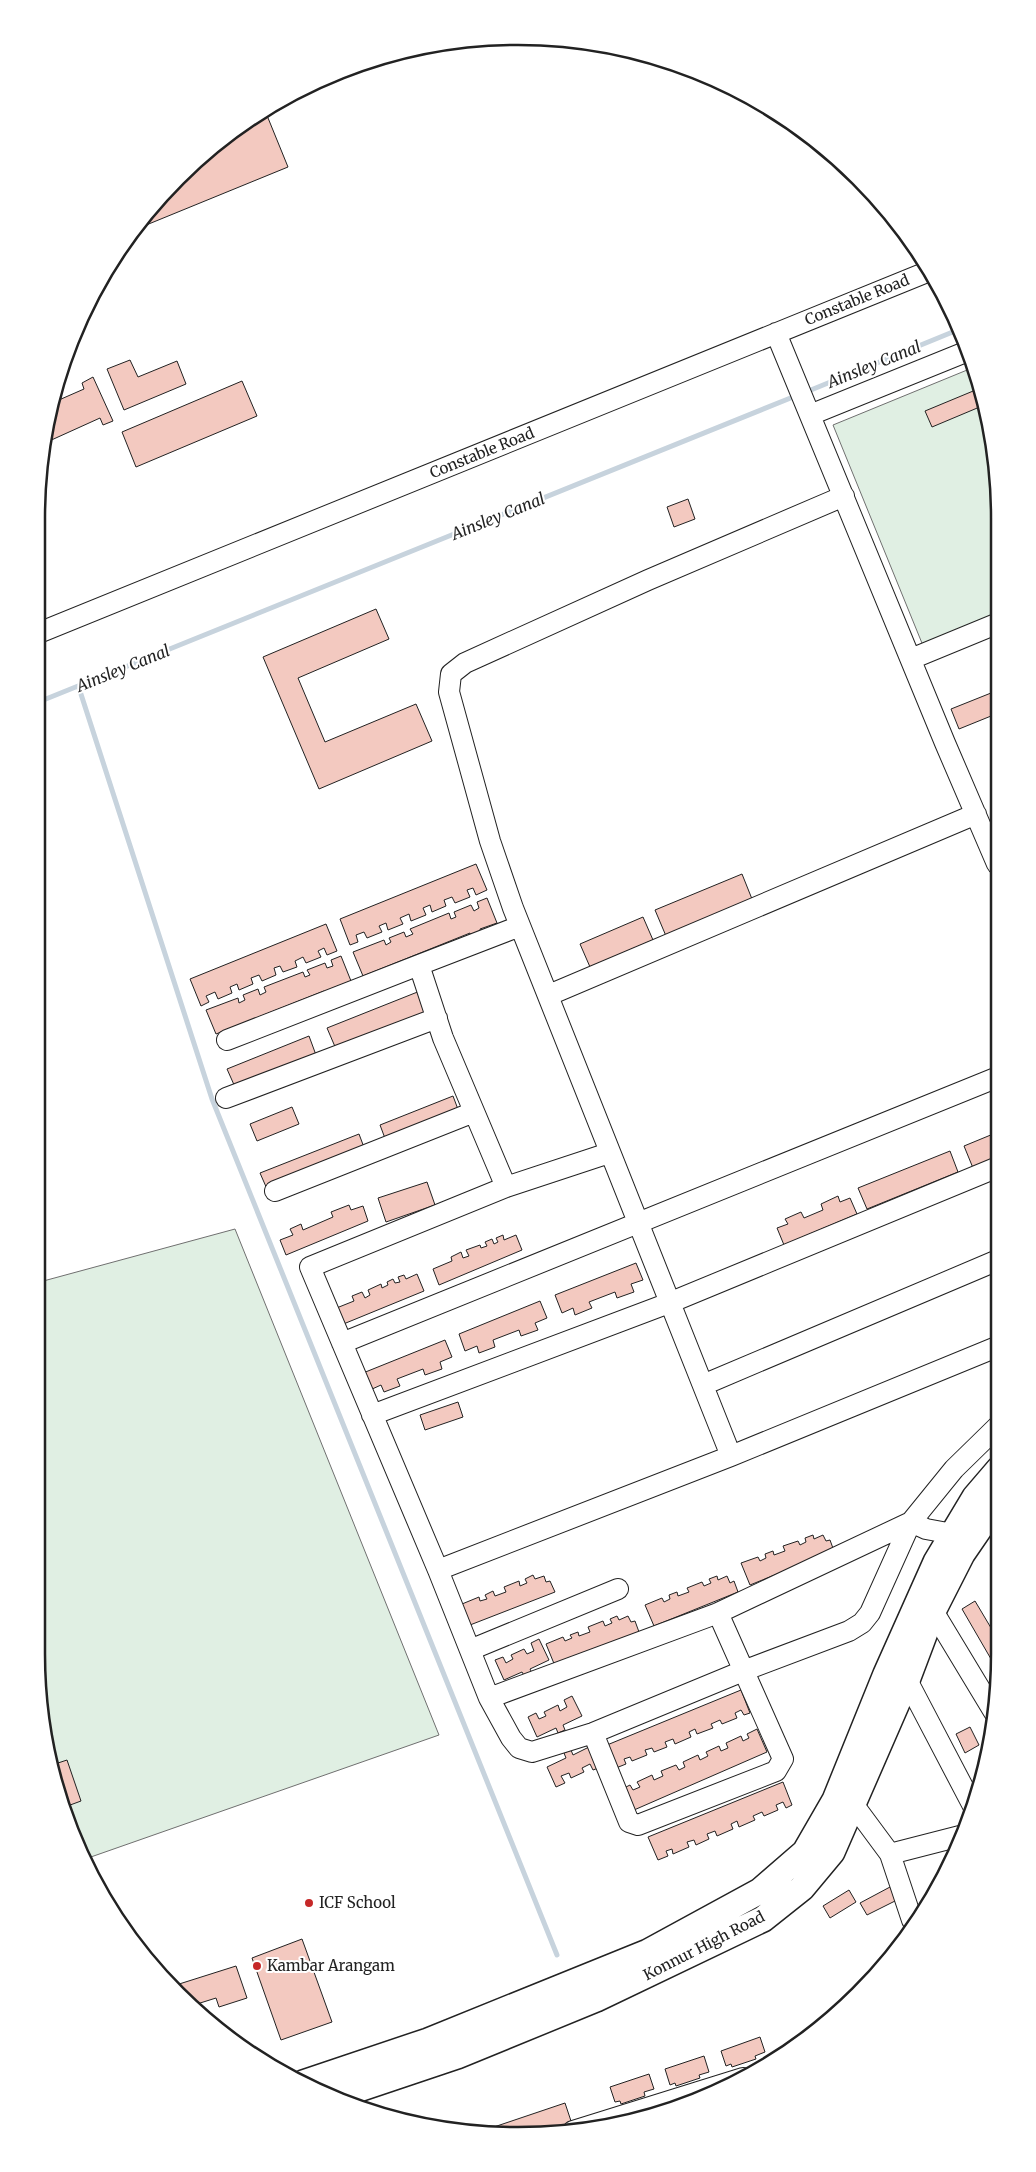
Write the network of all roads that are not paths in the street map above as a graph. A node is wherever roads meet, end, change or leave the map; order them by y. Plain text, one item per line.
1 (923, 274) edge
2 (776, 333) junction
3 (961, 353) edge
4 (804, 401) junction
5 (844, 496) junction
6 (991, 626) edge
7 (45, 630) edge
8 (911, 659) junction
9 (985, 820) edge
10 (991, 842) edge
11 (520, 926) junction
12 (419, 965) junction
13 (549, 995) junction
14 (437, 1018) junction
15 (228, 1040) dead end
16 (991, 1079) edge
17 (226, 1098) dead end
18 (474, 1112) junction
19 (609, 1153) junction
20 (991, 1170) edge
21 (506, 1187) junction
22 (275, 1191) dead end
23 (637, 1222) junction
24 (991, 1263) edge
25 (669, 1303) junction
26 (342, 1343) junction
27 (991, 1349) edge
28 (702, 1385) junction
29 (372, 1415) junction
30 (991, 1433) edge
31 (731, 1456) junction
32 (991, 1478) edge
33 (991, 1512) edge
34 (911, 1522) junction
35 (953, 1534) junction
36 (438, 1570) junction
37 (618, 1589) dead end
38 (933, 1611) junction
39 (718, 1613) junction
40 (470, 1650) junction
41 (743, 1671) junction
42 (907, 1680) junction
43 (489, 1698) junction
44 (988, 1703) edge
45 (593, 1733) junction
46 (969, 1798) edge
47 (853, 1804) junction
48 (954, 1838) edge
49 (890, 1854) junction
50 (911, 1917) edge
51 (313, 2080) edge
52 (344, 2094) edge
53 (681, 2098) edge
54 (636, 2112) edge

1 - 2 street, Constable Road
2 - 4 street
2 - 7 street, Constable Road
3 - 4 street
4 - 5 street
5 - 8 street
5 - 11 street
6 - 8 street
8 - 9 street
9 - 10 street
9 - 13 street
11 - 12 street
11 - 13 street
12 - 14 street
12 - 15 street
13 - 19 street
14 - 17 street
14 - 18 street
16 - 23 street
18 - 21 street
18 - 22 street
19 - 21 street
19 - 23 street
20 - 25 street
21 - 26 street
23 - 25 street
23 - 26 street
24 - 28 street
25 - 28 street
25 - 29 street
26 - 29 street
27 - 31 street
28 - 31 street
29 - 36 street
30 - 34 street
31 - 36 street
32 - 35 main road
33 - 38 main road, Konnur High Road
34 - 35 street
34 - 39 street
34 - 41 street
35 - 51 main road
36 - 40 street
37 - 40 street
38 - 42 main road, Konnur High Road
38 - 44 street
39 - 41 street
39 - 43 street
40 - 43 street
41 - 45 street
41 - 45 street
42 - 46 street
42 - 47 main road, Konnur High Road
43 - 45 street
47 - 49 street
47 - 52 main road, Konnur High Road
48 - 49 street
49 - 50 street
53 - 54 street

